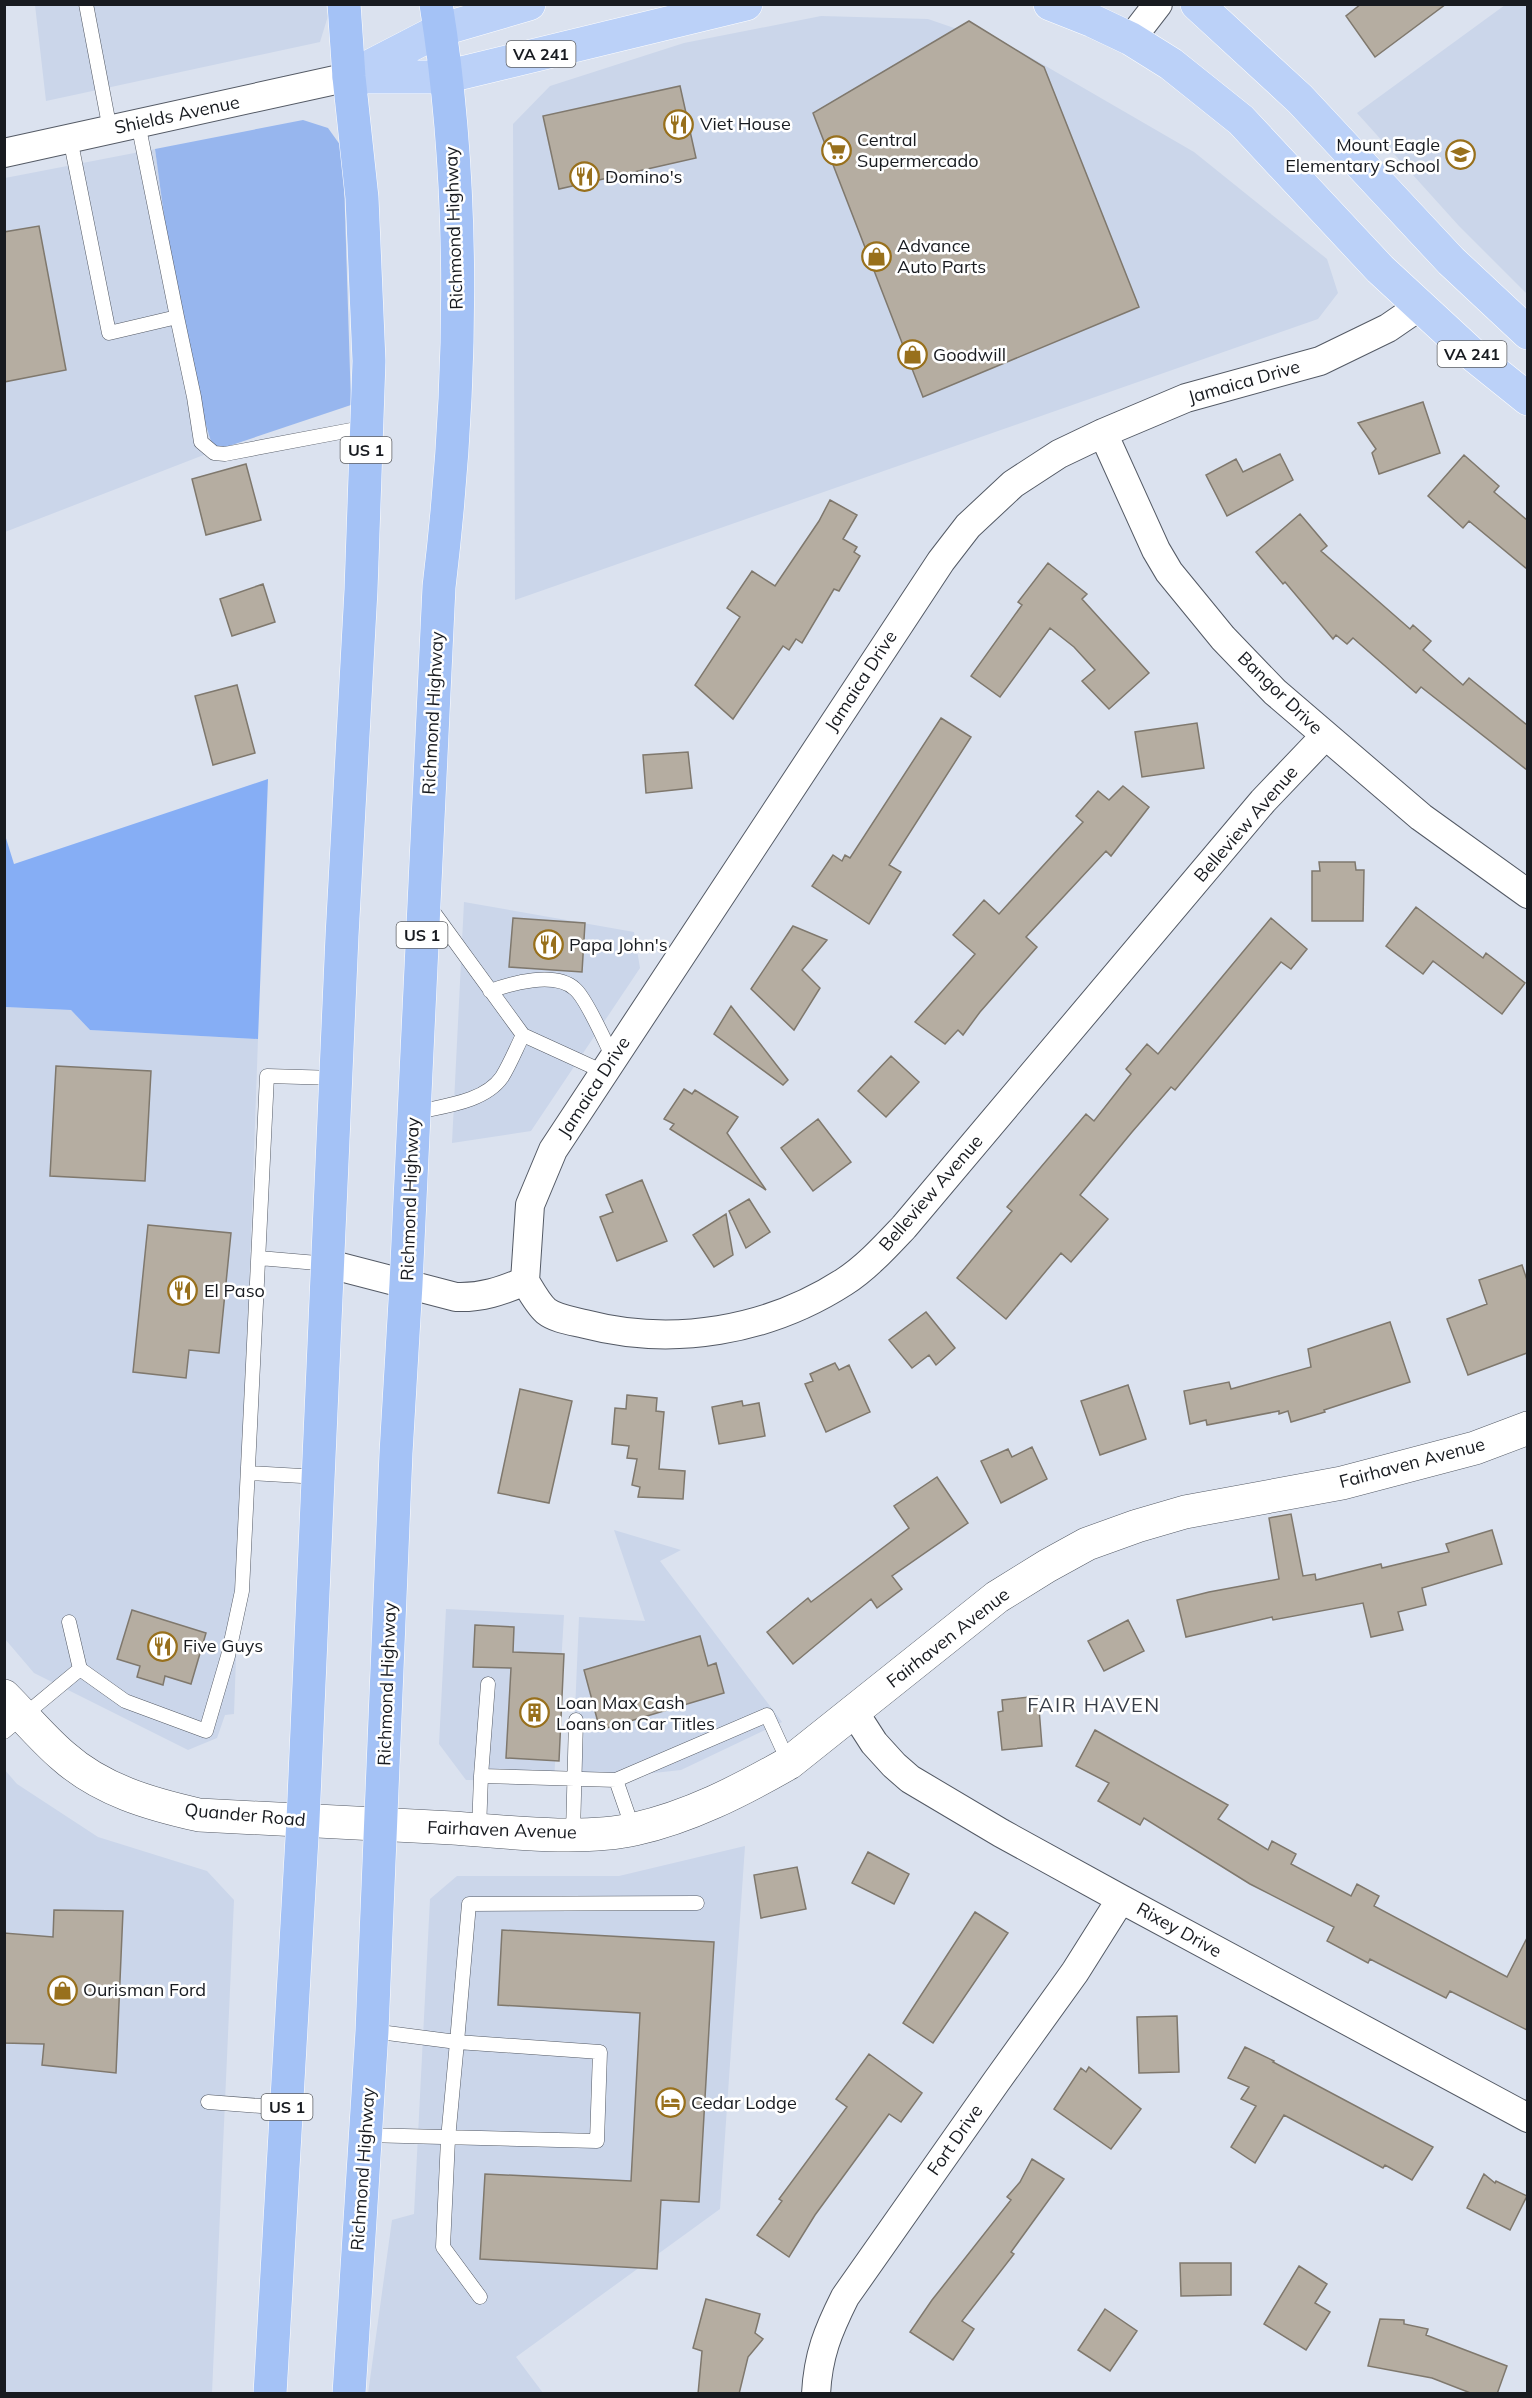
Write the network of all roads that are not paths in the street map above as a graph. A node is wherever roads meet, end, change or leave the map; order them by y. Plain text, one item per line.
1 (86, 4) edge
2 (345, 4) edge
3 (529, 4) edge
4 (746, 4) edge
5 (1050, 4) edge
6 (1158, 4) edge
7 (1197, 4) edge
8 (438, 17) edge
9 (1131, 39) junction
10 (349, 77) junction
11 (445, 77) junction
12 (138, 123) junction
13 (110, 129) junction
14 (70, 138) junction
15 (4, 153) edge
16 (1420, 306) junction
17 (177, 317) junction
18 (1527, 333) edge
19 (1527, 399) edge
20 (367, 427) junction
21 (1103, 433) junction
22 (1325, 736) junction
23 (1527, 894) edge
24 (424, 900) junction
25 (490, 991) junction
26 (523, 1035) junction
27 (609, 1065) junction
28 (336, 1078) junction
29 (414, 1113) junction
30 (259, 1258) junction
31 (328, 1264) junction
32 (525, 1281) junction
33 (406, 1284) junction
34 (1527, 1428) edge
35 (249, 1473) junction
36 (319, 1477) junction
37 (69, 1622) dead end
38 (80, 1669) junction
39 (488, 1684) dead end
40 (855, 1712) junction
41 (11, 1714) edge
42 (576, 1720) dead end
43 (789, 1763) junction
44 (481, 1776) junction
45 (575, 1780) junction
46 (616, 1780) junction
47 (303, 1820) junction
48 (381, 1824) junction
49 (479, 1830) junction
50 (633, 1830) junction
51 (573, 1833) junction
52 (1121, 1899) junction
53 (697, 1903) dead end
54 (372, 2031) junction
55 (457, 2042) junction
56 (208, 2102) dead end
57 (287, 2108) junction
58 (1527, 2118) edge
59 (365, 2135) junction
60 (448, 2139) junction
61 (480, 2297) dead end
62 (270, 2394) edge
63 (349, 2394) edge
64 (816, 2394) edge

1 - 13 lane
2 - 10 highway, US 1
3 - 8 main road
4 - 11 main road, VA 241
5 - 9 main road, VA 241
6 - 9 street
7 - 18 main road, VA 241
8 - 10 main road
8 - 11 highway, Richmond Highway / US 1
9 - 16 main road, VA 241
10 - 11 main road, VA 241
10 - 12 street, Shields Avenue
10 - 20 highway, US 1
11 - 24 highway, Richmond Highway / US 1
12 - 13 street, Shields Avenue
12 - 17 lane
13 - 14 street, Shields Avenue
14 - 15 street, Shields Avenue
14 - 17 lane
16 - 19 main road, VA 241
16 - 21 street, Jamaica Drive
17 - 20 lane
20 - 28 highway, US 1
21 - 22 street, Bangor Drive
21 - 27 street, Jamaica Drive
22 - 23 street, Bangor Drive
22 - 32 street, Belleview Avenue
24 - 25 lane
24 - 29 highway, Richmond Highway / US 1
25 - 26 lane
25 - 27 lane
26 - 27 lane
26 - 29 lane
27 - 32 street, Jamaica Drive
28 - 30 lane
28 - 31 highway, US 1
29 - 33 highway, Richmond Highway / US 1
30 - 31 lane
30 - 35 lane
31 - 33 street
31 - 36 highway, US 1
32 - 33 street
33 - 48 highway, Richmond Highway / US 1
34 - 40 street, Fairhaven Avenue
35 - 36 lane
35 - 38 lane
36 - 47 highway, US 1
37 - 38 lane
38 - 41 lane
39 - 44 lane
40 - 43 street, Fairhaven Avenue
40 - 52 street, Rixey Drive
41 - 47 street, Quander Road
42 - 45 lane
43 - 46 lane
43 - 50 street, Fairhaven Avenue
44 - 45 lane
44 - 49 lane
45 - 46 lane
45 - 51 lane
46 - 50 lane
47 - 48 street, Quander Road
47 - 57 highway, US 1
48 - 49 street, Fairhaven Avenue
48 - 54 highway, Richmond Highway / US 1
49 - 51 street, Fairhaven Avenue
50 - 51 street, Fairhaven Avenue
52 - 58 street, Rixey Drive
52 - 64 street, Fort Drive
53 - 55 lane
54 - 55 lane
54 - 59 highway, Richmond Highway / US 1
55 - 60 lane
55 - 60 lane
56 - 57 lane
57 - 62 highway, US 1
59 - 60 lane
59 - 63 highway, Richmond Highway / US 1
60 - 61 lane

